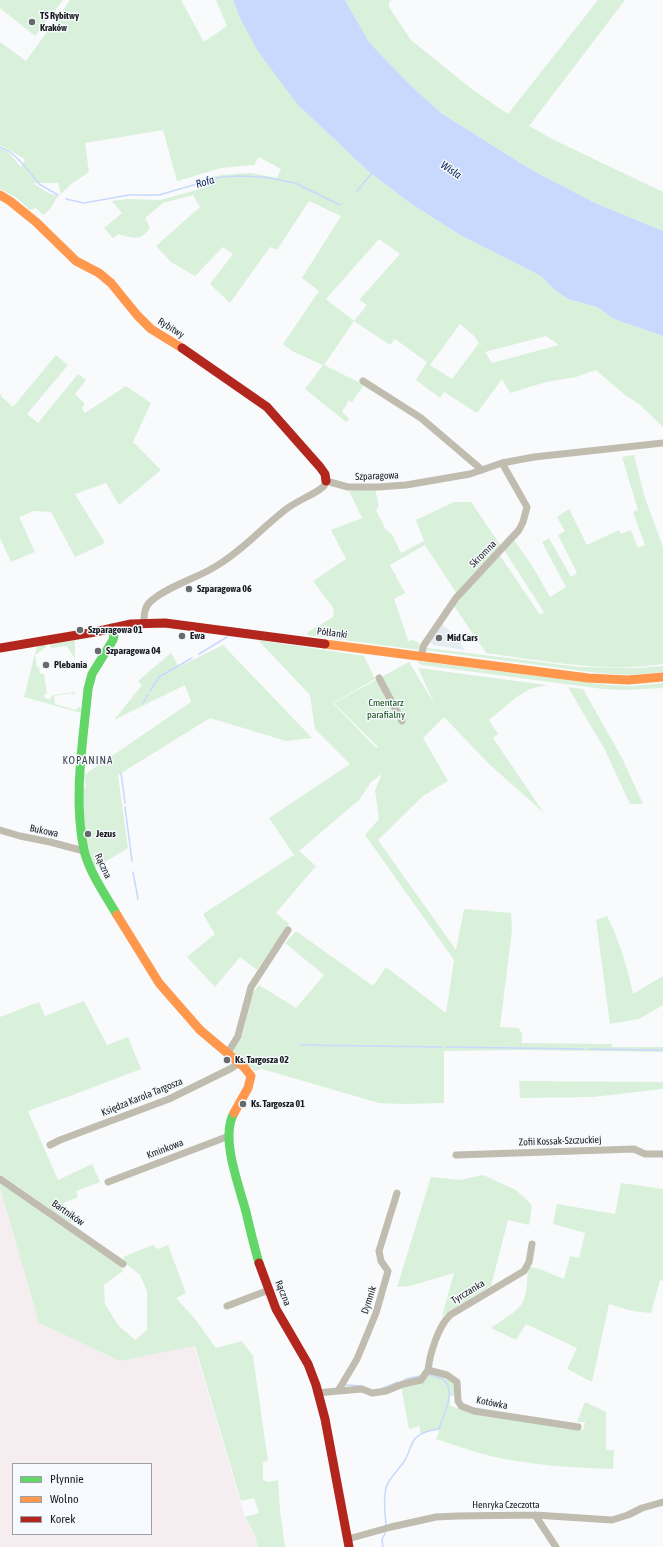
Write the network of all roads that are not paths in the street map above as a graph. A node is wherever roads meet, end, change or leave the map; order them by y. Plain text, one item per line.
1 (0, 195) edge
2 (363, 381) dead end
3 (663, 443) edge
4 (502, 463) junction
5 (482, 470) junction
6 (326, 481) junction
7 (144, 623) junction
8 (112, 628) junction
9 (0, 648) edge
10 (421, 656) junction
11 (663, 677) edge
12 (379, 678) dead end
13 (402, 721) dead end
14 (0, 830) edge
15 (84, 851) junction
16 (288, 930) dead end
17 (227, 1054) junction
18 (239, 1063) junction
19 (229, 1136) junction
20 (50, 1145) dead end
21 (663, 1154) edge
22 (456, 1155) dead end
23 (0, 1179) edge
24 (108, 1182) dead end
25 (397, 1193) dead end
26 (532, 1244) dead end
27 (123, 1264) dead end
28 (269, 1290) junction
29 (227, 1306) dead end
30 (428, 1370) junction
31 (338, 1391) junction
32 (317, 1393) junction
33 (578, 1427) dead end
34 (663, 1502) edge
35 (535, 1515) junction
36 (348, 1543) edge
37 (556, 1547) edge

1 - 6 street, Rybitwy
2 - 5 street
3 - 4 street, Szparagowa
4 - 5 street, Szparagowa
4 - 10 street, Skromna
5 - 6 street, Szparagowa
6 - 7 street
7 - 8 street, Półłanki
7 - 10 street, Półłanki
8 - 9 street, Półłanki
8 - 15 street, Rączna
10 - 11 street, Półłanki
12 - 13 street
14 - 15 street, Bukowa
15 - 17 street, Rączna
16 - 17 street
17 - 18 street, Rączna
18 - 19 street, Rączna
18 - 20 street, Księdza Karola Targosza
19 - 24 street, Kminkowa
19 - 28 street, Rączna
21 - 22 street, Zofii Kossak-Szczuckiej
23 - 27 street, Bartników
25 - 31 street, Dymnik
26 - 30 street, Tyrczanka
28 - 29 street
28 - 32 street, Rączna
30 - 31 street
30 - 33 street, Kotówka
31 - 32 street
32 - 36 street, Rączna
34 - 35 street, Henryka Czeczotta
35 - 36 street, Henryka Czeczotta
35 - 37 street

